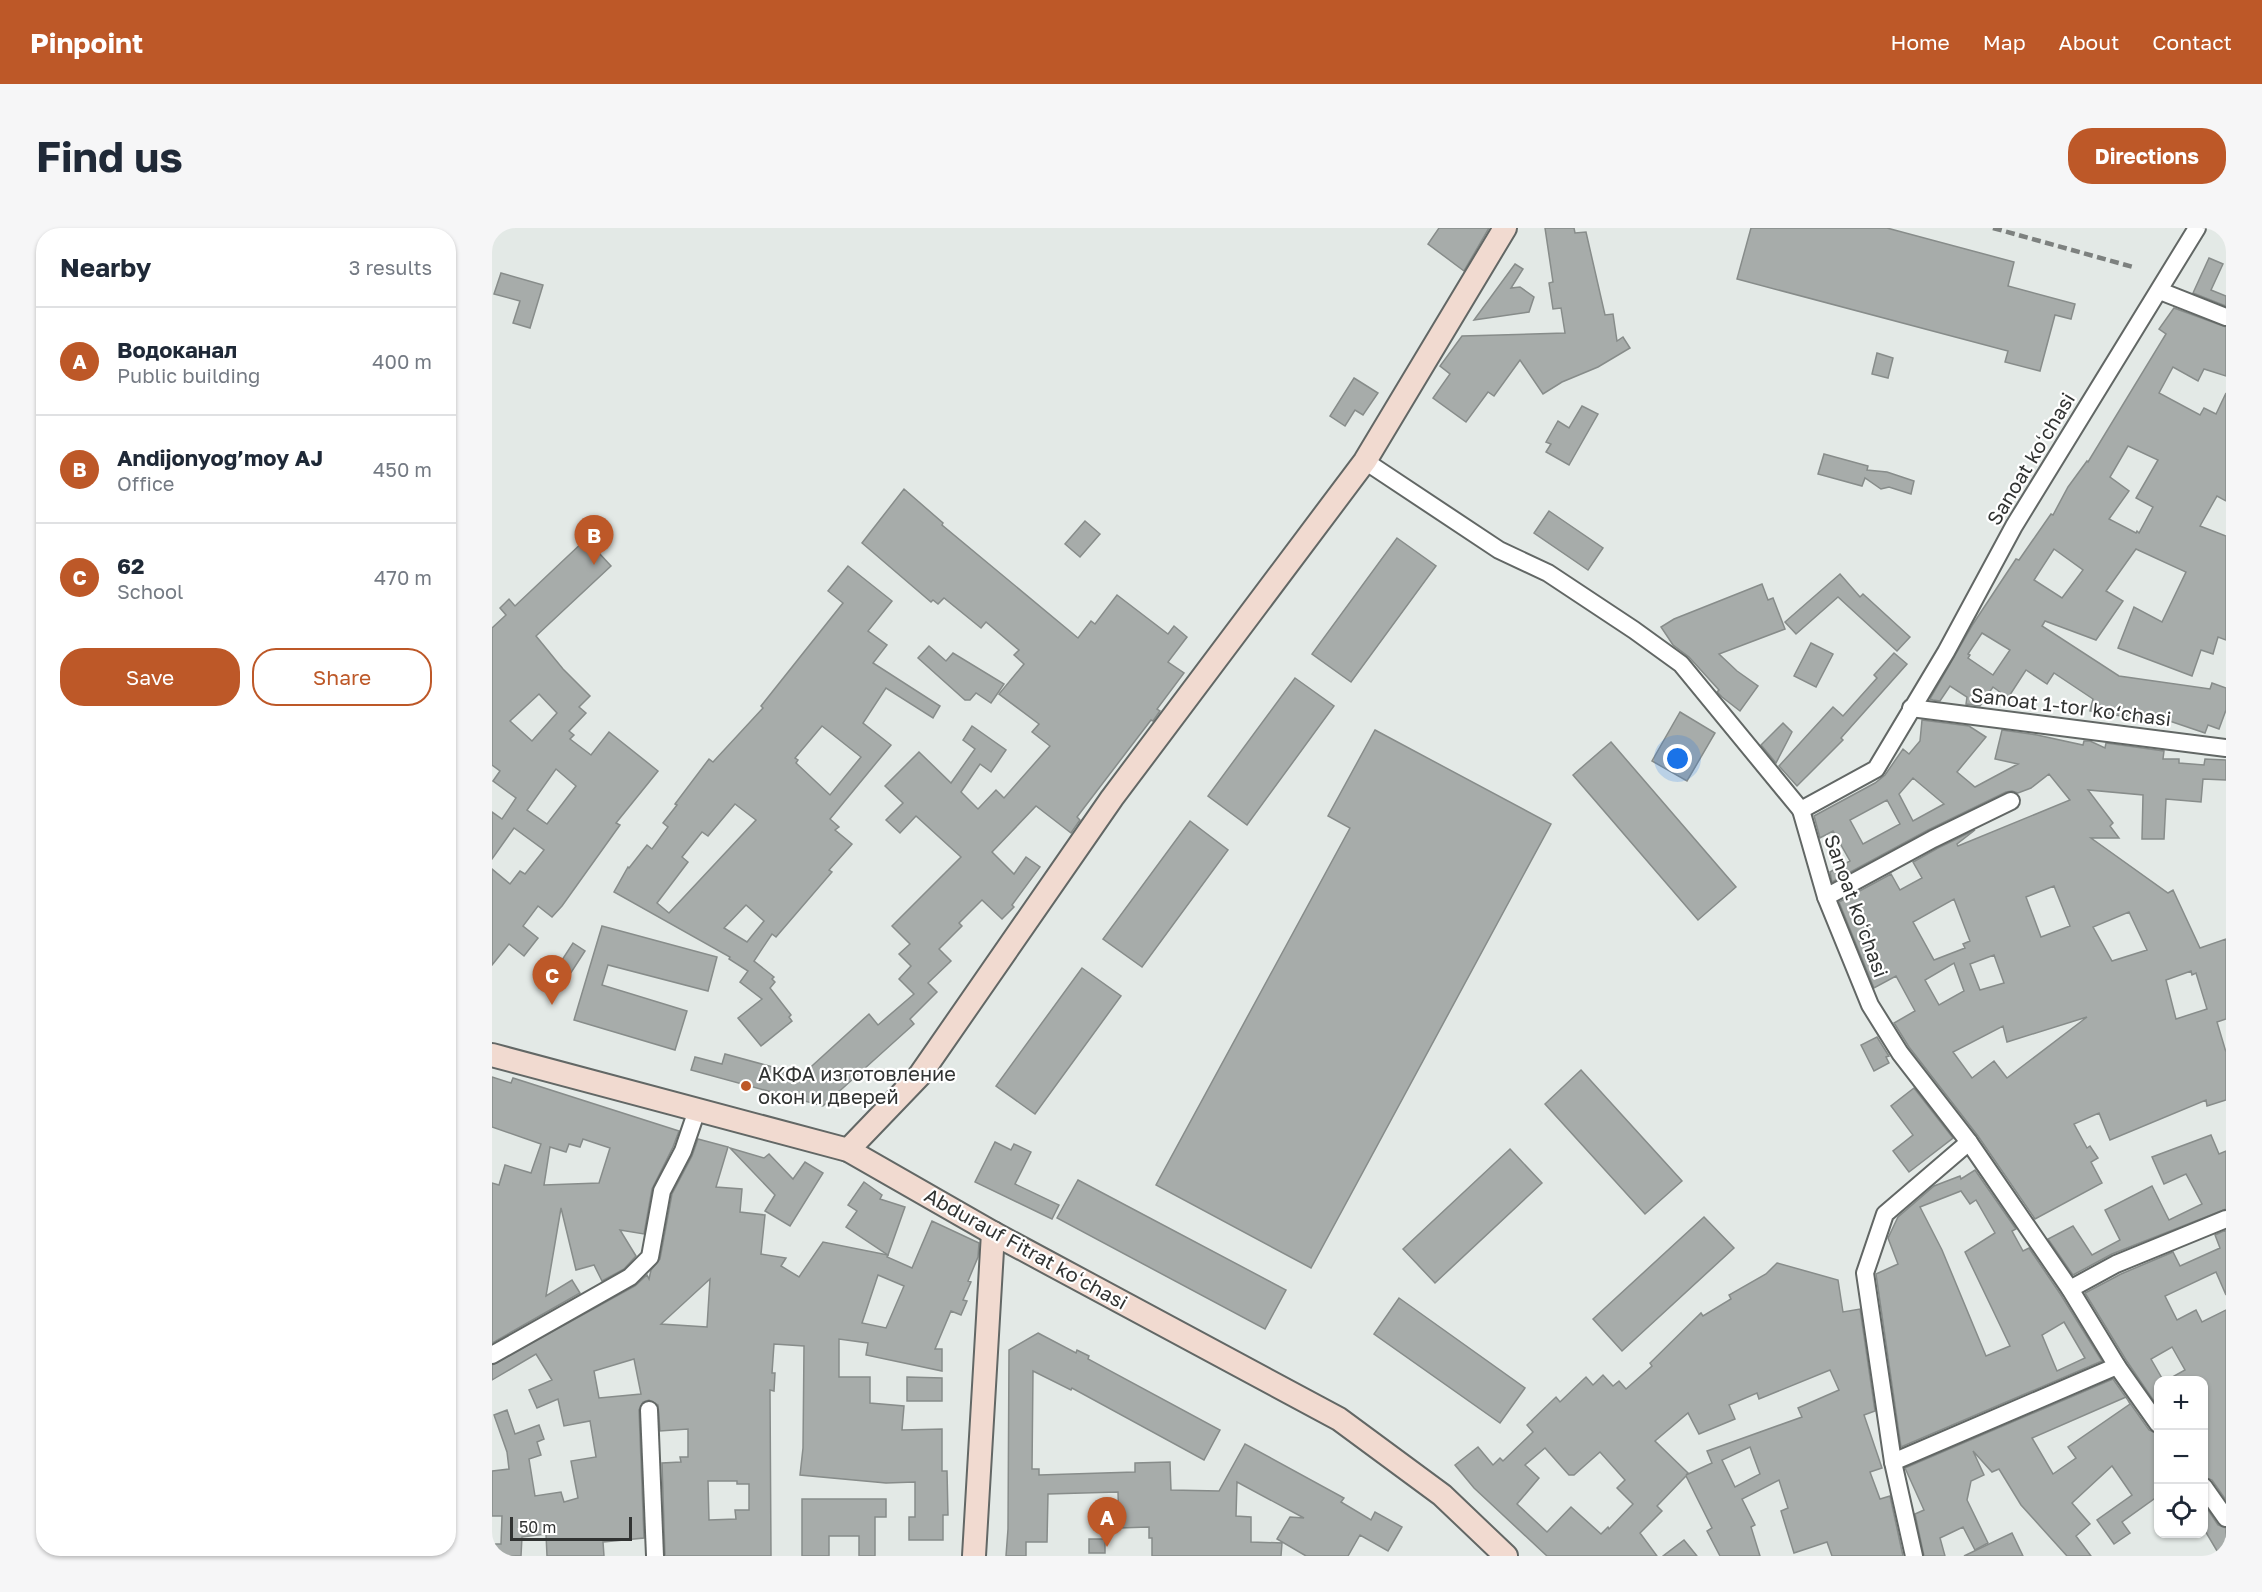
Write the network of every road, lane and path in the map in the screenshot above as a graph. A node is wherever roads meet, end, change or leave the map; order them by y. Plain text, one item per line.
1 (1505, 228) edge
2 (2197, 228) edge
3 (2160, 291) junction
4 (2226, 317) edge
5 (1365, 461) junction
6 (1911, 708) junction
7 (2226, 748) edge
8 (2011, 801) dead end
9 (1801, 810) junction
10 (1826, 897) junction
11 (492, 1055) edge
12 (697, 1110) junction
13 (1969, 1142) junction
14 (848, 1150) junction
15 (2226, 1219) edge
16 (993, 1233) junction
17 (2070, 1289) junction
18 (492, 1355) edge
19 (2117, 1366) junction
20 (649, 1410) dead end
21 (2154, 1418) edge
22 (1893, 1462) junction
23 (2208, 1493) edge
24 (2226, 1518) edge
25 (655, 1556) edge
26 (974, 1556) edge
27 (1506, 1556) edge
28 (1914, 1556) edge

1 - 5 street
2 - 3 street, Sanoat koʻchasi
3 - 4 street
3 - 6 street, Sanoat koʻchasi
5 - 9 street
5 - 14 street
6 - 7 street, Sanoat 1-tor ko‘chasi
6 - 9 street, Sanoat koʻchasi
8 - 10 street
9 - 10 street, Sanoat koʻchasi
10 - 13 street, Sanoat koʻchasi
11 - 12 street, Abdurauf Fitrat koʻchasi
12 - 14 street, Abdurauf Fitrat koʻchasi
12 - 18 street
13 - 17 street, Sanoat koʻchasi
13 - 22 street
14 - 16 street, Abdurauf Fitrat koʻchasi
15 - 17 street
16 - 26 street
16 - 27 street, Abdurauf Fitrat koʻchasi
17 - 19 street, Sanoat koʻchasi
19 - 21 street, Sanoat koʻchasi
19 - 22 street
20 - 25 street
22 - 28 street
23 - 24 street

